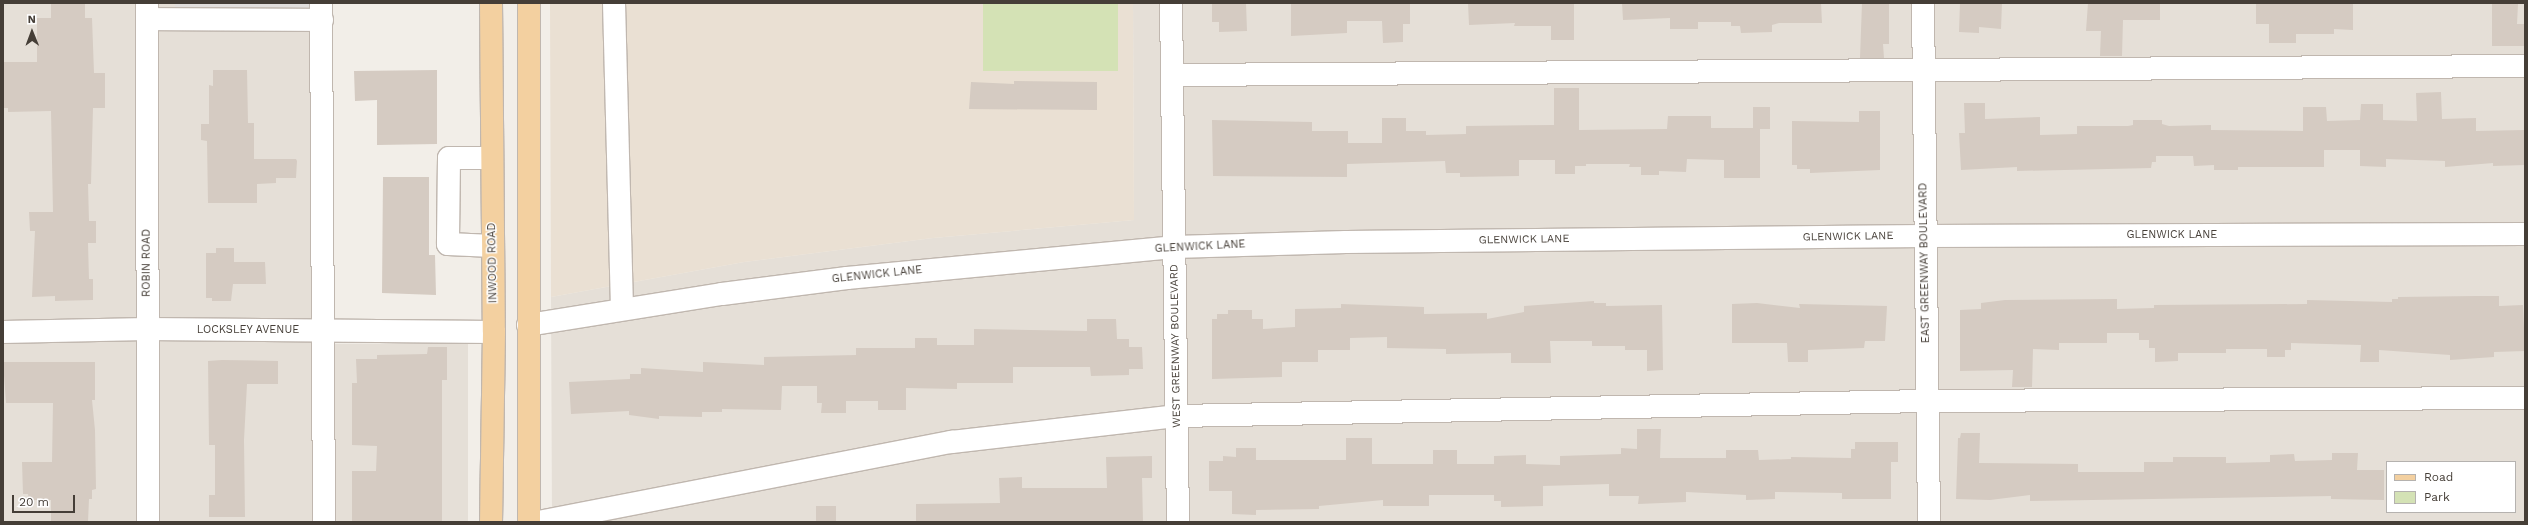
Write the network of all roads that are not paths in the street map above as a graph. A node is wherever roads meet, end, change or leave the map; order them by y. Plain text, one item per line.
1 (491, 3) edge
2 (529, 3) edge
3 (614, 3) edge
4 (1171, 3) edge
5 (1923, 3) edge
6 (147, 11) edge
7 (322, 11) edge
8 (2525, 66) edge
9 (1923, 69) junction
10 (1172, 75) junction
11 (492, 158) junction
12 (2525, 234) edge
13 (1924, 236) junction
14 (493, 246) junction
15 (1174, 247) junction
16 (622, 309) junction
17 (528, 325) junction
18 (147, 329) junction
19 (324, 331) junction
20 (3, 332) edge
21 (494, 332) junction
22 (2525, 398) edge
23 (1928, 401) junction
24 (1178, 416) junction
25 (148, 522) edge
26 (324, 522) edge
27 (491, 522) edge
28 (529, 522) edge
29 (539, 522) edge
30 (1178, 522) edge
31 (1929, 522) edge

1 - 11 main road, INWOOD ROAD
2 - 17 main road
3 - 16 street
4 - 10 street, WEST GREENWAY BOULEVARD
5 - 9 street, EAST GREENWAY BOULEVARD
6 - 7 street
6 - 18 street, ROBIN ROAD
7 - 19 street
8 - 9 street
9 - 10 street
9 - 13 street, EAST GREENWAY BOULEVARD
10 - 15 street, WEST GREENWAY BOULEVARD
11 - 14 main road, INWOOD ROAD
11 - 14 street
12 - 13 street, GLENWICK LANE
13 - 15 street, GLENWICK LANE
13 - 23 street, EAST GREENWAY BOULEVARD
14 - 21 main road, INWOOD ROAD
15 - 16 street, GLENWICK LANE
15 - 24 street, WEST GREENWAY BOULEVARD
16 - 17 street, GLENWICK LANE
17 - 21 main road
17 - 28 main road
18 - 19 street, LOCKSLEY AVENUE
18 - 20 street, LOCKSLEY AVENUE
18 - 25 street, ROBIN ROAD
19 - 21 street, LOCKSLEY AVENUE
19 - 26 street
21 - 27 main road, INWOOD ROAD
22 - 23 street
23 - 24 street
23 - 31 street, EAST GREENWAY BOULEVARD
24 - 29 street
24 - 30 street, WEST GREENWAY BOULEVARD

